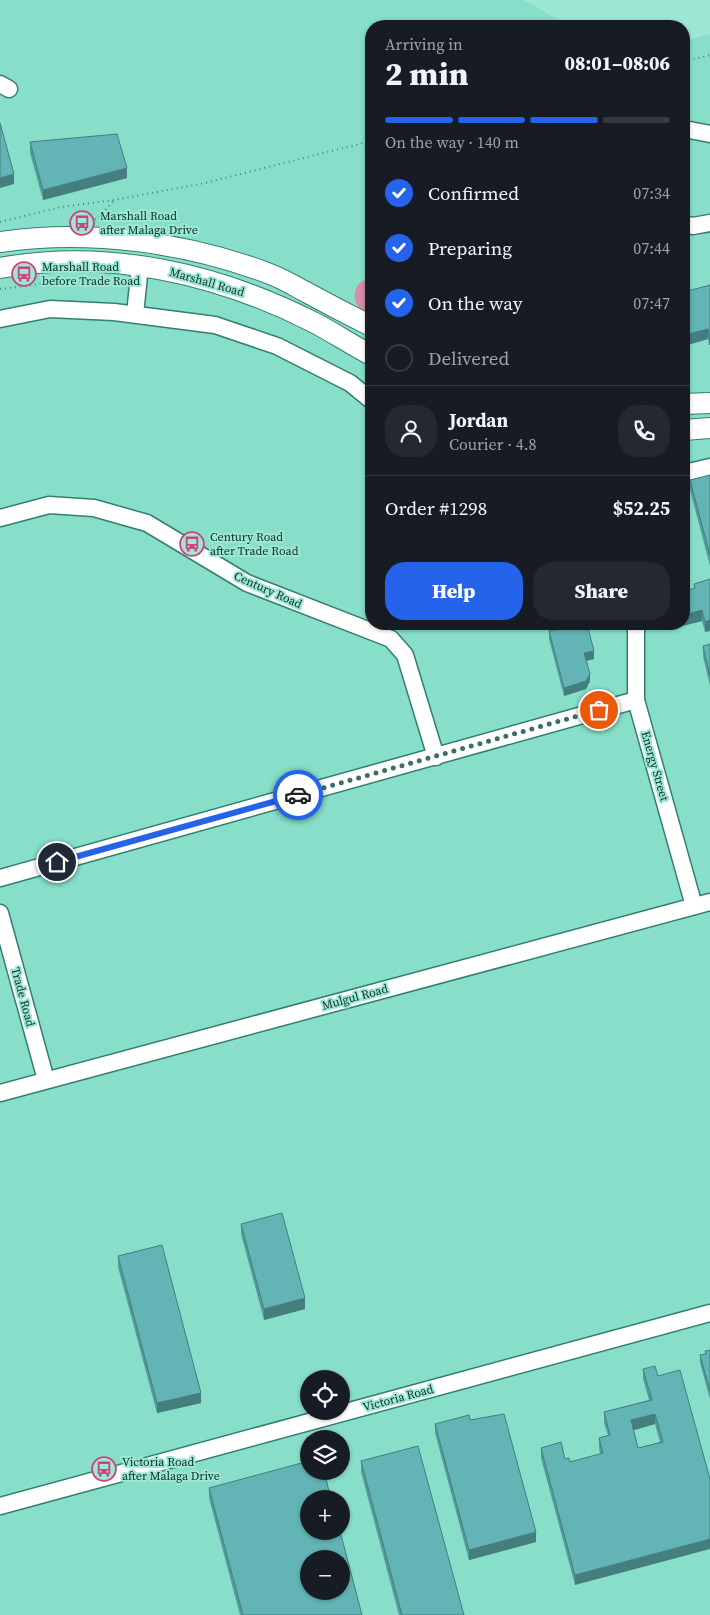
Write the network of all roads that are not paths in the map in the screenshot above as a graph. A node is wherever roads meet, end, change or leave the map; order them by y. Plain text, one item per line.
1 (690, 130) edge
2 (710, 134) edge
3 (710, 223) edge
4 (690, 225) edge
5 (0, 242) edge
6 (0, 268) edge
7 (139, 274) junction
8 (333, 306) junction
9 (135, 314) junction
10 (0, 319) edge
11 (365, 323) edge
12 (321, 326) junction
13 (365, 352) edge
14 (365, 395) edge
15 (710, 402) edge
16 (690, 404) edge
17 (710, 428) edge
18 (690, 430) edge
19 (710, 467) edge
20 (690, 472) edge
21 (0, 518) edge
22 (365, 629) edge
23 (368, 630) edge
24 (636, 630) edge
25 (636, 700) junction
26 (436, 757) junction
27 (0, 878) edge
28 (702, 904) edge
29 (0, 913) edge
30 (46, 1080) junction
31 (0, 1093) edge
32 (710, 1313) edge
33 (0, 1506) edge

1 - 2 street
3 - 4 street
5 - 8 main road, Marshall Road
6 - 7 main road, Marshall Road
7 - 9 street
7 - 12 main road, Marshall Road
8 - 11 main road, Marshall Road
8 - 12 main road
9 - 10 street
9 - 14 street
12 - 13 main road, Marshall Road
15 - 16 main road
17 - 18 main road
19 - 20 street
21 - 22 street, Century Road
23 - 26 street, Century Road
24 - 25 street, Energy Street
25 - 26 street
25 - 28 street, Energy Street
26 - 27 street
28 - 30 street, Mulgul Road
29 - 30 street, Trade Road
30 - 31 street, Mulgul Road
32 - 33 street, Victoria Road

